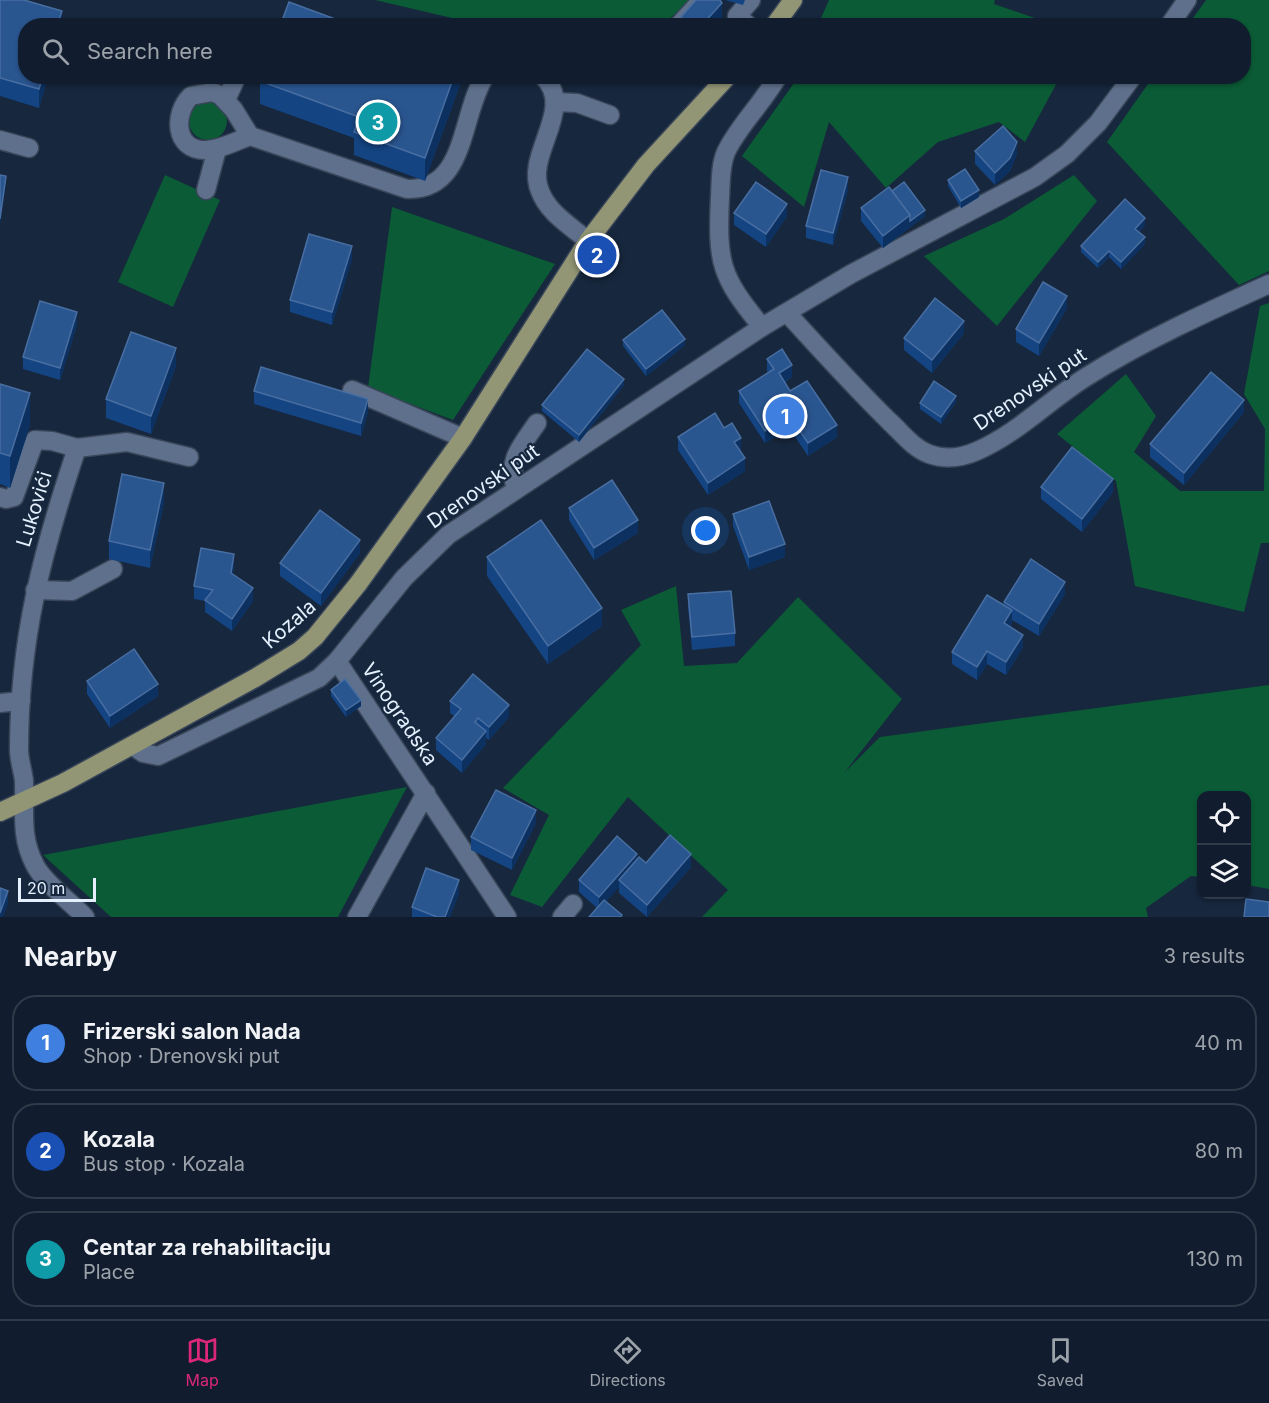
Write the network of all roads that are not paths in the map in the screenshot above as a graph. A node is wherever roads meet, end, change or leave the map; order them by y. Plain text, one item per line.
1 (702, 0) edge
2 (751, 0) edge
3 (793, 0) edge
4 (1179, 3) edge
5 (685, 18) edge
6 (740, 18) edge
7 (780, 18) edge
8 (1172, 18) edge
9 (233, 84) edge
10 (480, 84) edge
11 (550, 84) edge
12 (721, 84) edge
13 (772, 84) edge
14 (1127, 84) edge
15 (226, 100) junction
16 (555, 102) junction
17 (610, 115) dead end
18 (250, 136) junction
19 (0, 140) edge
20 (29, 148) dead end
21 (217, 149) junction
22 (206, 190) dead end
23 (588, 241) junction
24 (1269, 284) edge
25 (787, 313) junction
26 (762, 327) junction
27 (352, 390) dead end
28 (537, 423) dead end
29 (463, 438) junction
30 (77, 448) junction
31 (189, 457) dead end
32 (516, 488) junction
33 (0, 497) edge
34 (113, 569) dead end
35 (35, 590) junction
36 (337, 661) junction
37 (21, 700) junction
38 (0, 703) edge
39 (133, 746) junction
40 (426, 793) junction
41 (24, 803) junction
42 (0, 812) edge
43 (85, 917) edge
44 (357, 917) edge
45 (507, 917) edge

1 - 5 street
2 - 6 street
3 - 7 main road
4 - 8 street
9 - 15 street
10 - 18 street
11 - 16 street
12 - 23 main road, Kozala
13 - 26 street
14 - 25 street, Drenovski put
15 - 18 street
15 - 21 street
16 - 17 street
16 - 23 street
18 - 21 street
19 - 20 street
21 - 22 street
23 - 29 main road, Kozala
24 - 25 street, Drenovski put
25 - 26 street, Drenovski put
26 - 32 street, Drenovski put
27 - 29 street
28 - 32 street
29 - 39 main road, Kozala
30 - 31 street
30 - 33 street
30 - 35 street, Lukovići
32 - 36 street, Drenovski put
34 - 35 street
35 - 37 street, Lukovići
36 - 39 street, Drenovski put
36 - 40 street, Vinogradska
37 - 38 street
37 - 41 street, Lukovići
39 - 41 main road, Kozala
40 - 44 street, Vinogradska
40 - 45 street, Vinogradska
41 - 42 main road, Kozala
41 - 43 street

